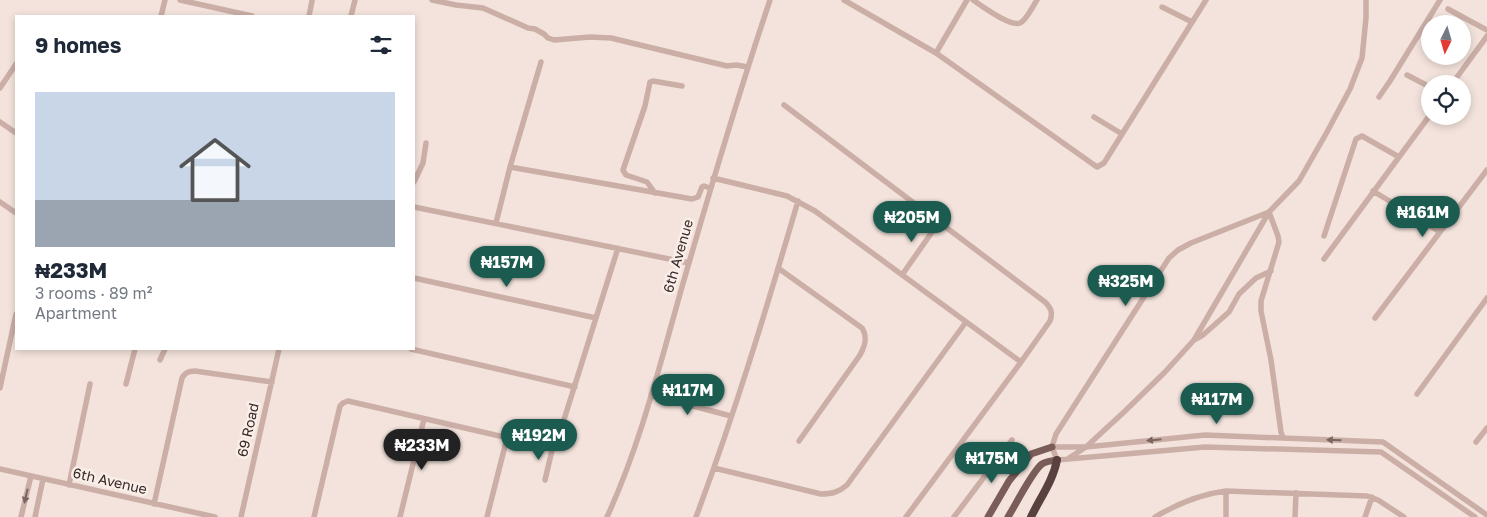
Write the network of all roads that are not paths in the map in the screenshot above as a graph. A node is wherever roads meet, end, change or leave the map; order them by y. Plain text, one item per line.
1 (164, 0) edge
2 (180, 0) edge
3 (355, 0) edge
4 (432, 0) edge
5 (770, 0) edge
6 (844, 0) edge
7 (968, 0) edge
8 (973, 0) edge
9 (1037, 0) edge
10 (1206, 0) edge
11 (1366, 0) edge
12 (1440, 0) edge
13 (312, 1) edge
14 (1162, 7) dead end
15 (1448, 9) dead end
16 (233, 14) edge
17 (161, 15) edge
18 (310, 15) edge
19 (352, 15) edge
20 (1192, 22) junction
21 (1487, 30) edge
22 (1487, 36) edge
23 (936, 53) junction
24 (541, 62) dead end
25 (15, 66) edge
26 (748, 67) junction
27 (1407, 75) dead end
28 (1459, 75) edge
29 (1421, 82) edge
30 (682, 86) dead end
31 (0, 88) edge
32 (1378, 97) dead end
33 (784, 105) dead end
34 (1094, 117) dead end
35 (0, 122) edge
36 (1422, 125) edge
37 (15, 132) edge
38 (1122, 134) junction
39 (426, 143) dead end
40 (1399, 158) junction
41 (510, 167) junction
42 (1487, 170) edge
43 (713, 178) junction
44 (415, 180) edge
45 (710, 188) junction
46 (1373, 191) junction
47 (655, 193) junction
48 (798, 200) junction
49 (0, 202) edge
50 (415, 207) edge
51 (15, 212) edge
52 (1269, 212) junction
53 (939, 222) junction
54 (496, 223) junction
55 (1440, 232) junction
56 (1324, 236) dead end
57 (618, 248) junction
58 (1324, 258) dead end
59 (689, 263) junction
60 (778, 268) junction
61 (1271, 271) junction
62 (902, 275) junction
63 (415, 278) edge
64 (1487, 298) edge
65 (596, 318) junction
66 (1375, 318) dead end
67 (15, 319) edge
68 (966, 322) junction
69 (1194, 340) junction
70 (9, 347) junction
71 (15, 347) edge
72 (135, 350) edge
73 (165, 350) edge
74 (279, 350) edge
75 (414, 350) edge
76 (160, 360) dead end
77 (1021, 362) junction
78 (272, 382) junction
79 (90, 384) dead end
80 (126, 384) dead end
81 (575, 387) junction
82 (0, 388) edge
83 (1417, 394) dead end
84 (651, 395) junction
85 (731, 416) junction
86 (424, 419) junction
87 (1487, 428) edge
88 (507, 438) junction
89 (1283, 438) junction
90 (799, 440) dead end
91 (1012, 440) dead end
92 (1476, 442) dead end
93 (553, 446) junction
94 (1052, 447) junction
95 (1086, 447) junction
96 (1067, 459) junction
97 (1057, 460) junction
98 (714, 468) junction
99 (0, 469) edge
100 (31, 476) junction
101 (43, 479) junction
102 (545, 480) dead end
103 (69, 485) junction
104 (1226, 491) junction
105 (1296, 493) junction
106 (1372, 497) junction
107 (154, 504) junction
108 (1164, 515) edge
109 (1487, 515) edge
110 (21, 517) edge
111 (35, 517) edge
112 (215, 517) edge
113 (241, 517) edge
114 (314, 517) edge
115 (400, 517) edge
116 (487, 517) edge
117 (607, 517) edge
118 (696, 517) edge
119 (906, 517) edge
120 (954, 517) edge
121 (988, 517) edge
122 (1008, 517) edge
123 (1031, 517) edge
124 (1155, 517) edge
125 (1226, 517) edge
126 (1295, 517) edge
127 (1365, 517) edge
128 (1404, 517) edge
129 (1474, 517) edge

1 - 17 street
2 - 16 street
3 - 19 street
4 - 26 street
5 - 26 street, 6th Avenue
6 - 23 street
7 - 23 street
8 - 9 street
10 - 20 street
11 - 52 street
12 - 32 street
13 - 18 street
14 - 20 street
15 - 21 street
20 - 38 street
22 - 28 street
23 - 38 street
24 - 41 street
25 - 31 street
26 - 43 street, 6th Avenue
27 - 29 street
30 - 47 street
33 - 53 street
34 - 38 street
35 - 37 street
36 - 40 street
39 - 44 street
40 - 46 street
40 - 56 street
41 - 47 street
41 - 54 street
42 - 55 street
43 - 45 street, 6th Avenue
43 - 48 street
45 - 47 street
45 - 59 street, 6th Avenue
46 - 55 street
46 - 58 street
48 - 60 street
48 - 62 street
49 - 51 street
50 - 54 street
52 - 61 street
52 - 69 street
52 - 94 street
53 - 62 street
53 - 77 street
54 - 57 street
55 - 66 street
57 - 59 street
57 - 65 street
59 - 84 street, 6th Avenue
60 - 85 street
60 - 90 street
61 - 69 street
61 - 89 street
62 - 68 street
63 - 65 street
64 - 83 street
65 - 81 street
67 - 70 street
68 - 77 street
68 - 98 street
69 - 95 street
70 - 71 street
70 - 82 street
72 - 80 street
73 - 76 street
74 - 78 street, 69 Road
75 - 81 street
77 - 119 street
78 - 107 street
78 - 113 street, 69 Road
79 - 103 street
81 - 93 street
84 - 85 street
84 - 117 street, 6th Avenue
85 - 98 street
86 - 88 street
86 - 114 street
86 - 115 street
87 - 92 street
88 - 93 street
88 - 116 street
89 -> 95 street
109 -> 89 street
91 - 120 street
93 - 102 street
94 - 95 street
94 - 97 street
94 - 121 main road
95 - 96 street
96 - 97 street
96 - 129 street
97 - 122 main road
97 - 123 highway
98 - 118 street
99 - 100 street, 6th Avenue
100 - 101 street, 6th Avenue
100 -> 110 street
101 - 103 street, 6th Avenue
101 - 111 street
103 - 107 street, 6th Avenue
104 - 105 street
104 - 108 street
104 - 125 street
105 - 106 street
105 - 126 street
106 - 127 street
106 - 128 street
107 - 112 street, 6th Avenue
108 - 124 street

